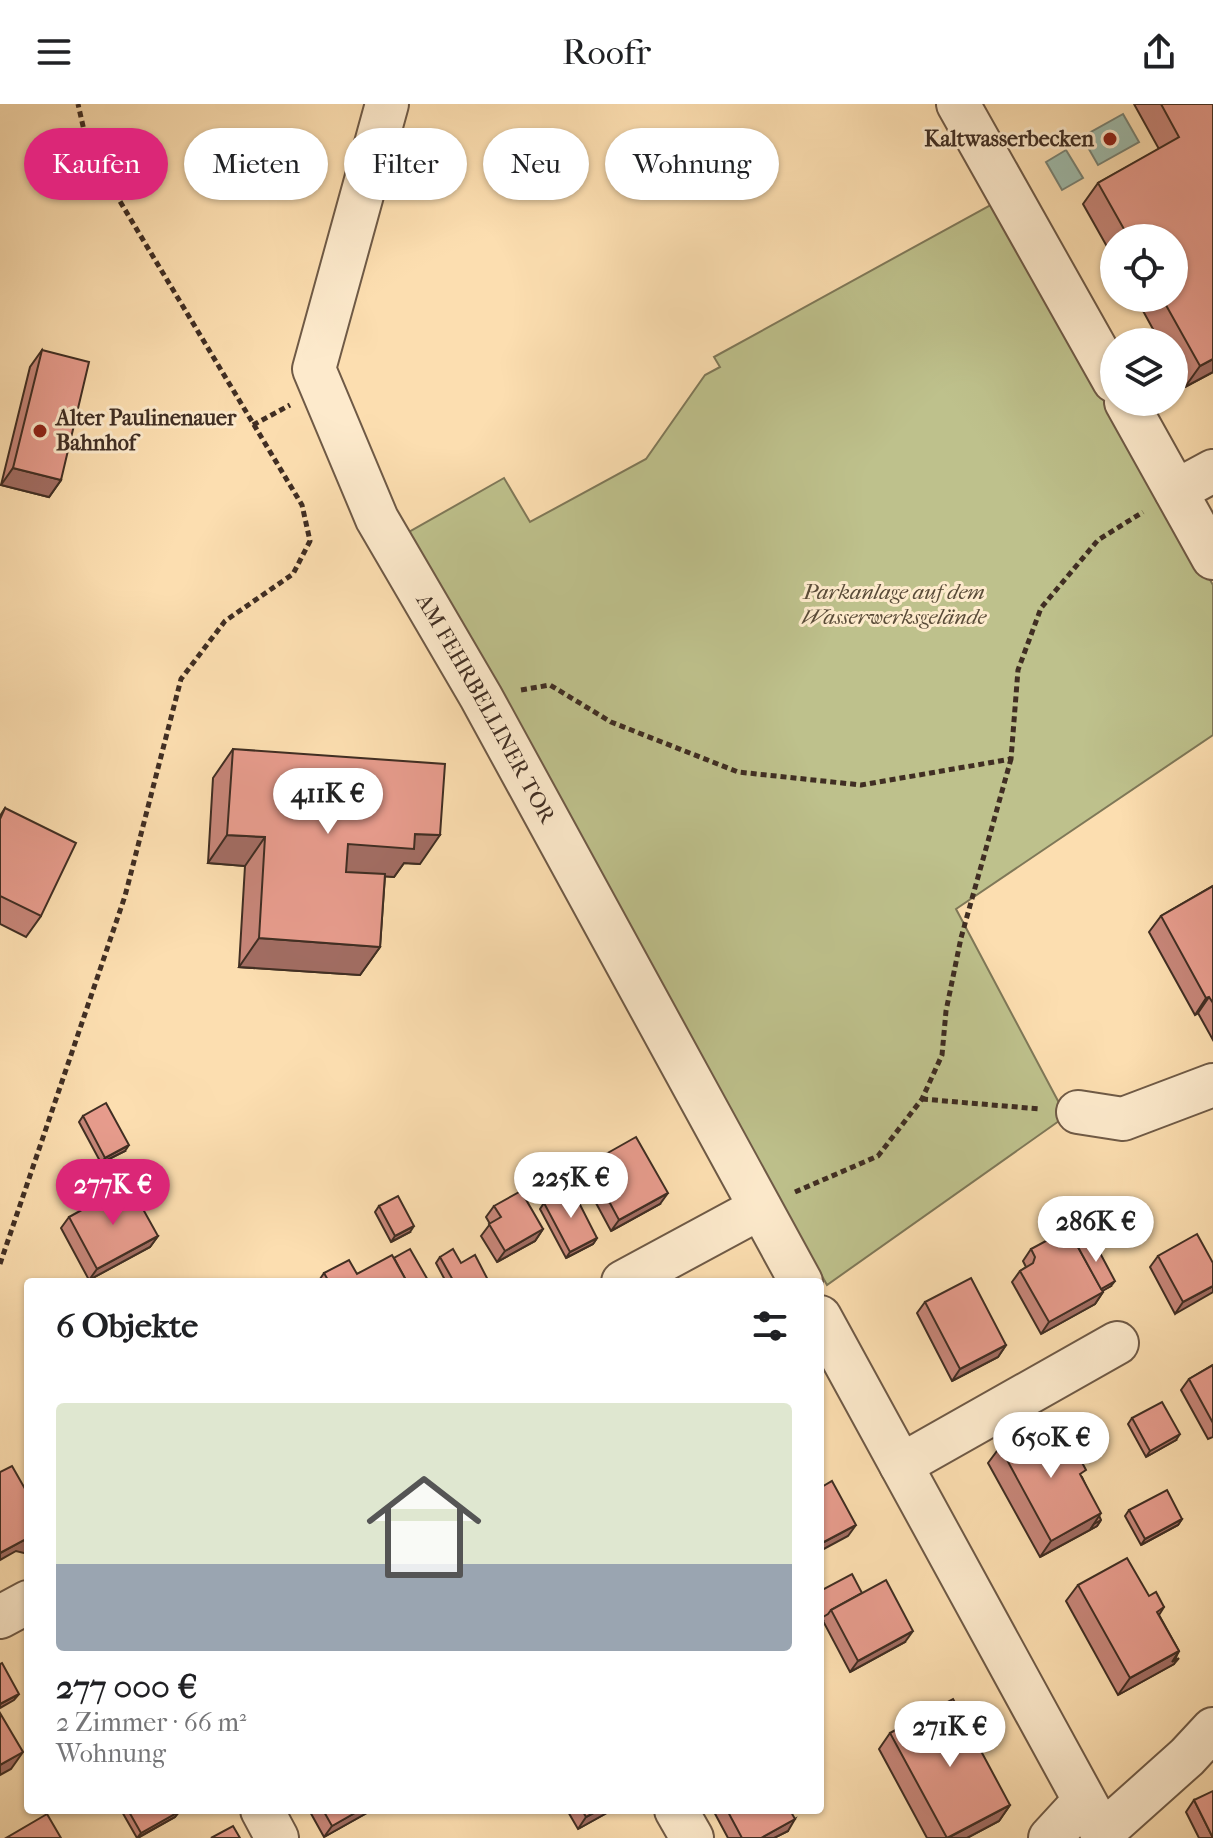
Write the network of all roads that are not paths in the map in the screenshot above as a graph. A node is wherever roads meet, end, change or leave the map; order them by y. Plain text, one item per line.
1 (387, 104) edge
2 (958, 104) edge
3 (1100, 356) edge
4 (1134, 416) edge
5 (1213, 471) edge
6 (1176, 491) junction
7 (1213, 558) edge
8 (1213, 1085) edge
9 (1078, 1112) road end
10 (760, 1208) junction
11 (630, 1278) edge
12 (799, 1278) edge
13 (824, 1324) edge
14 (1117, 1343) dead end
15 (901, 1465) junction
16 (24, 1604) edge
17 (0, 1617) edge
18 (1213, 1729) edge
19 (264, 1814) edge
20 (678, 1814) edge
21 (1097, 1824) edge
22 (277, 1838) edge
23 (692, 1838) edge
24 (1050, 1838) edge

1 - 10 street, AM FEHRBELLINER TOR
2 - 3 street
4 - 6 street
5 - 6 street
6 - 7 street
8 - 9 street
10 - 11 street
10 - 12 street, AM FEHRBELLINER TOR
13 - 15 street
14 - 15 street
15 - 21 street
16 - 17 street
18 - 21 street
19 - 22 street
20 - 23 street
21 - 24 street

